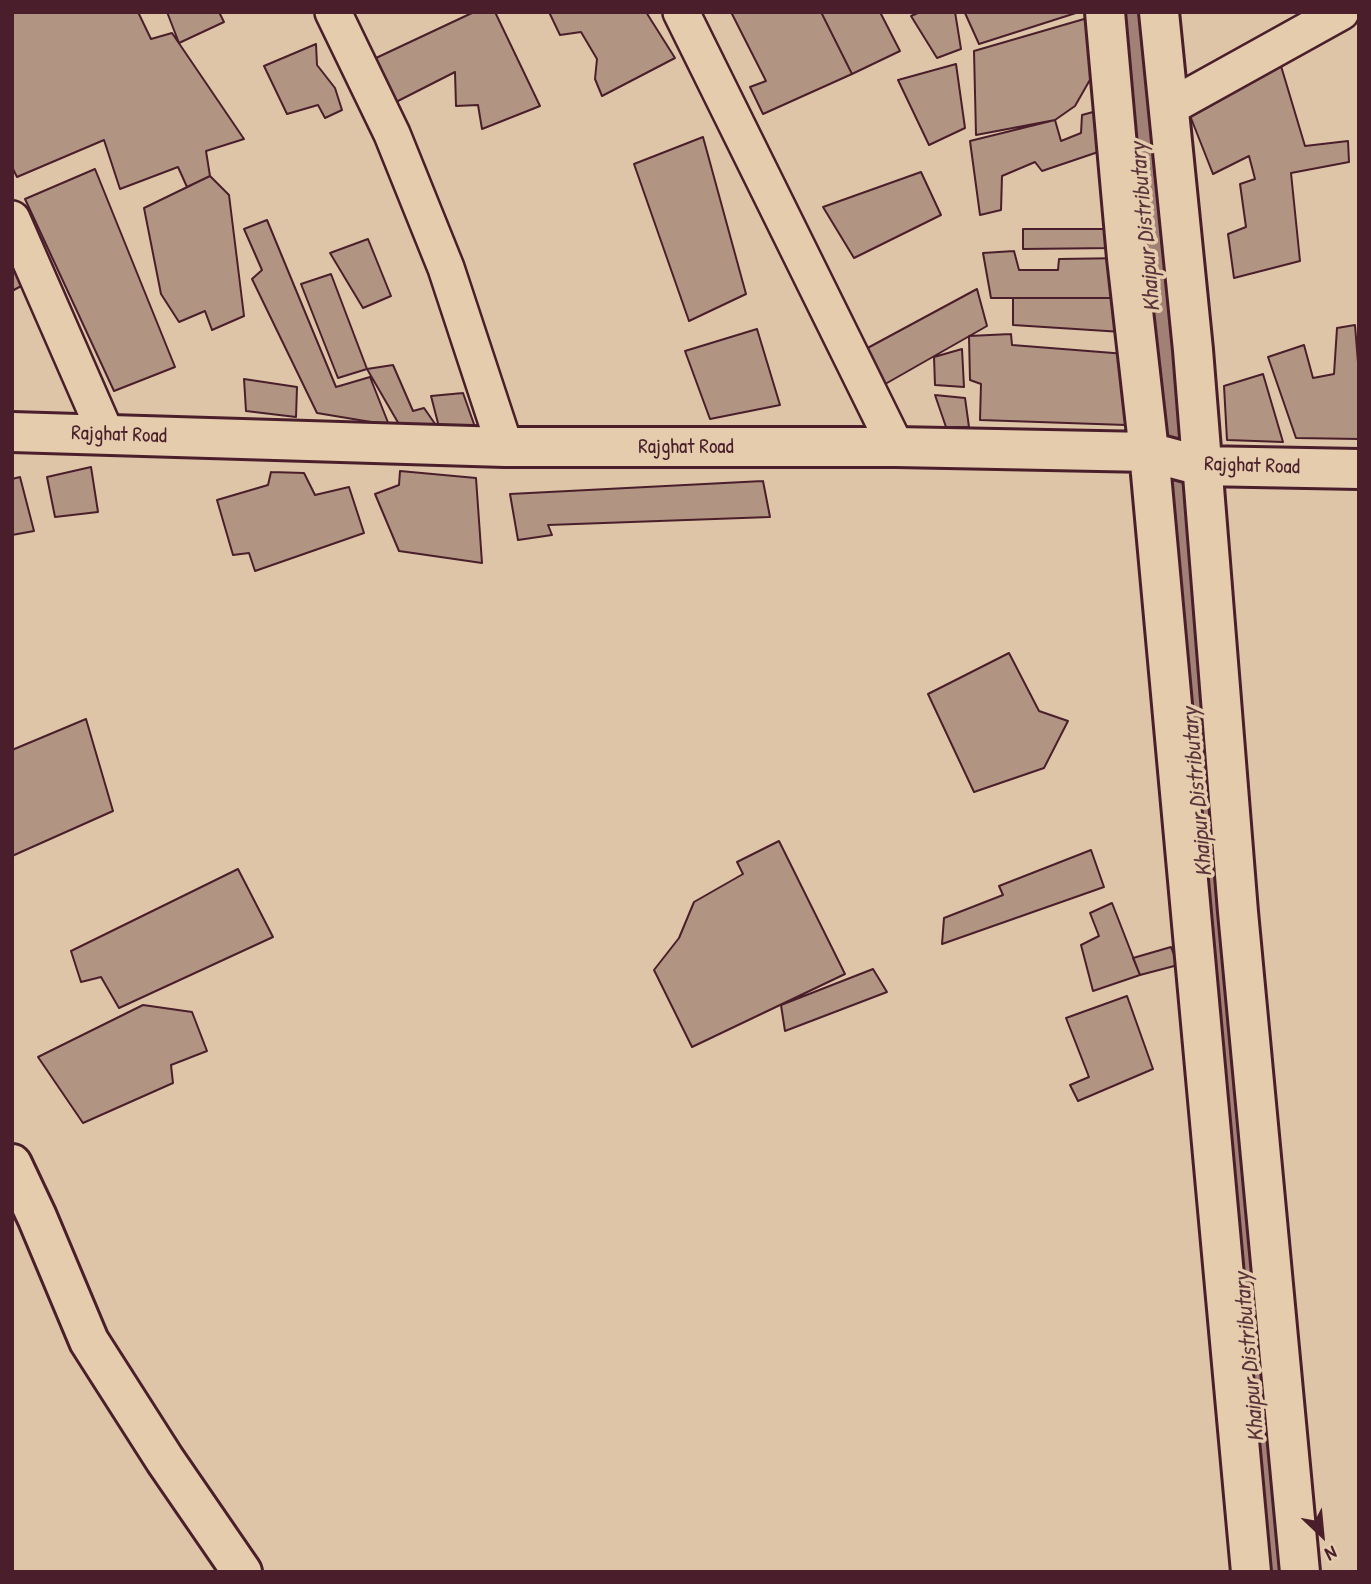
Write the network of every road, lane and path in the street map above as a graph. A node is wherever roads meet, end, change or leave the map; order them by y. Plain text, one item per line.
1 (334, 12) edge
2 (681, 12) edge
3 (1105, 12) edge
4 (1159, 12) edge
5 (1341, 12) edge
6 (1168, 108) junction
7 (12, 219) edge
8 (12, 432) edge
9 (106, 434) junction
10 (505, 447) junction
11 (895, 447) junction
12 (1149, 452) junction
13 (1201, 466) junction
14 (1359, 469) edge
15 (12, 1164) edge
16 (242, 1572) edge
17 (1251, 1572) edge
18 (1300, 1572) edge

1 - 10 street
2 - 11 street
3 - 12 street
4 - 6 street
5 - 6 street
6 - 13 street
7 - 9 street
8 - 9 street, Rajghat Road
9 - 10 street, Rajghat Road
10 - 11 street, Rajghat Road
11 - 12 street, Rajghat Road
12 - 13 street, Rajghat Road
12 - 17 street
13 - 14 street, Rajghat Road
13 - 18 street
15 - 16 street

